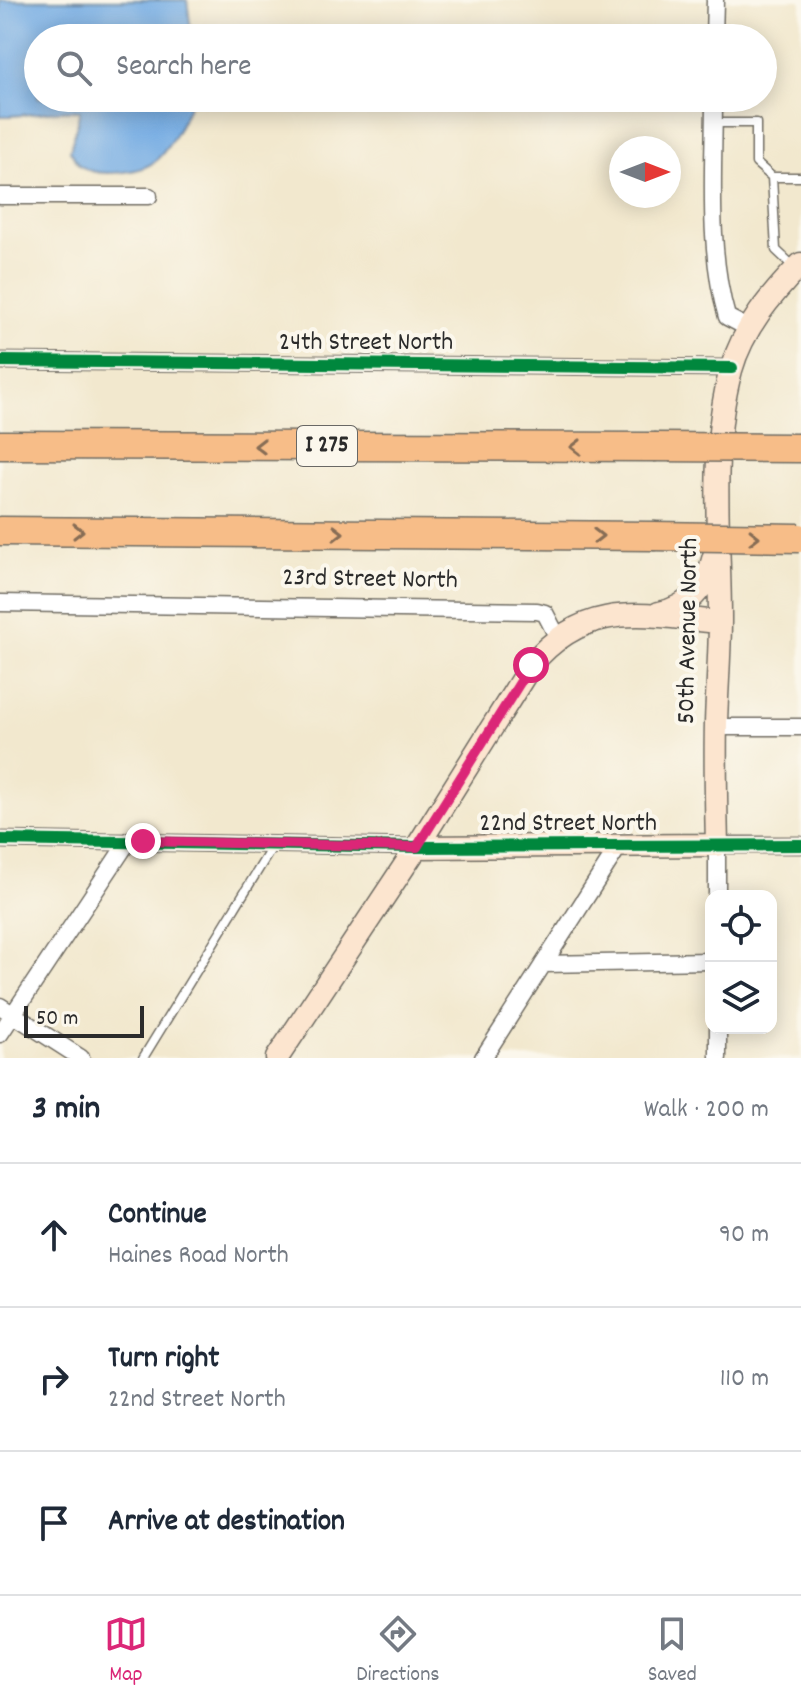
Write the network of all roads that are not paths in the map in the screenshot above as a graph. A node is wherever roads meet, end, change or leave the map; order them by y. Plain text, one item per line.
1 (715, 0) edge
2 (714, 24) edge
3 (714, 112) edge
4 (714, 123) junction
5 (772, 177) junction
6 (801, 177) edge
7 (0, 196) edge
8 (149, 196) dead end
9 (799, 266) edge
10 (748, 328) junction
11 (0, 361) edge
12 (732, 368) junction
13 (0, 445) edge
14 (801, 448) edge
15 (0, 531) edge
16 (800, 538) edge
17 (718, 539) junction
18 (0, 603) edge
19 (647, 616) junction
20 (0, 617) edge
21 (720, 622) junction
22 (558, 638) junction
23 (716, 727) junction
24 (801, 727) edge
25 (0, 840) edge
26 (129, 840) junction
27 (274, 844) junction
28 (717, 845) junction
29 (801, 845) edge
30 (619, 846) junction
31 (417, 847) junction
32 (717, 890) edge
33 (705, 961) edge
34 (543, 964) junction
35 (6, 1010) edge
36 (0, 1034) edge
37 (718, 1034) edge
38 (81, 1058) edge
39 (143, 1058) edge
40 (277, 1058) edge
41 (483, 1058) edge
42 (718, 1058) edge

1 - 2 street
3 - 4 street
4 - 5 lane
4 - 10 street
5 - 6 lane
5 - 9 lane
7 - 8 street
9 - 10 street, 50th Avenue North
10 - 12 street, 50th Avenue North
11 - 12 street, 24th Street North
12 - 17 street, 50th Avenue North
14 -> 13 highway, I 275, bridge
15 -> 16 highway, bridge
17 - 19 street
17 - 21 street, 50th Avenue North
18 - 20 street
18 - 22 street, 23rd Street North
19 - 21 street
19 - 22 street
21 - 23 street, 50th Avenue North
22 - 31 street
23 - 24 street
23 - 28 street, 50th Avenue North
25 - 26 street, 22nd Street North
26 - 27 street, 22nd Street North
26 - 35 street
27 - 31 street, 22nd Street North
27 - 39 lane
28 - 29 street, 22nd Street North
28 - 30 street, 22nd Street North
28 - 32 street, 50th Avenue North
30 - 31 street, 22nd Street North
30 - 34 street
31 - 40 street
33 - 34 street
34 - 41 street
35 - 36 street
35 - 38 street
37 - 42 street

